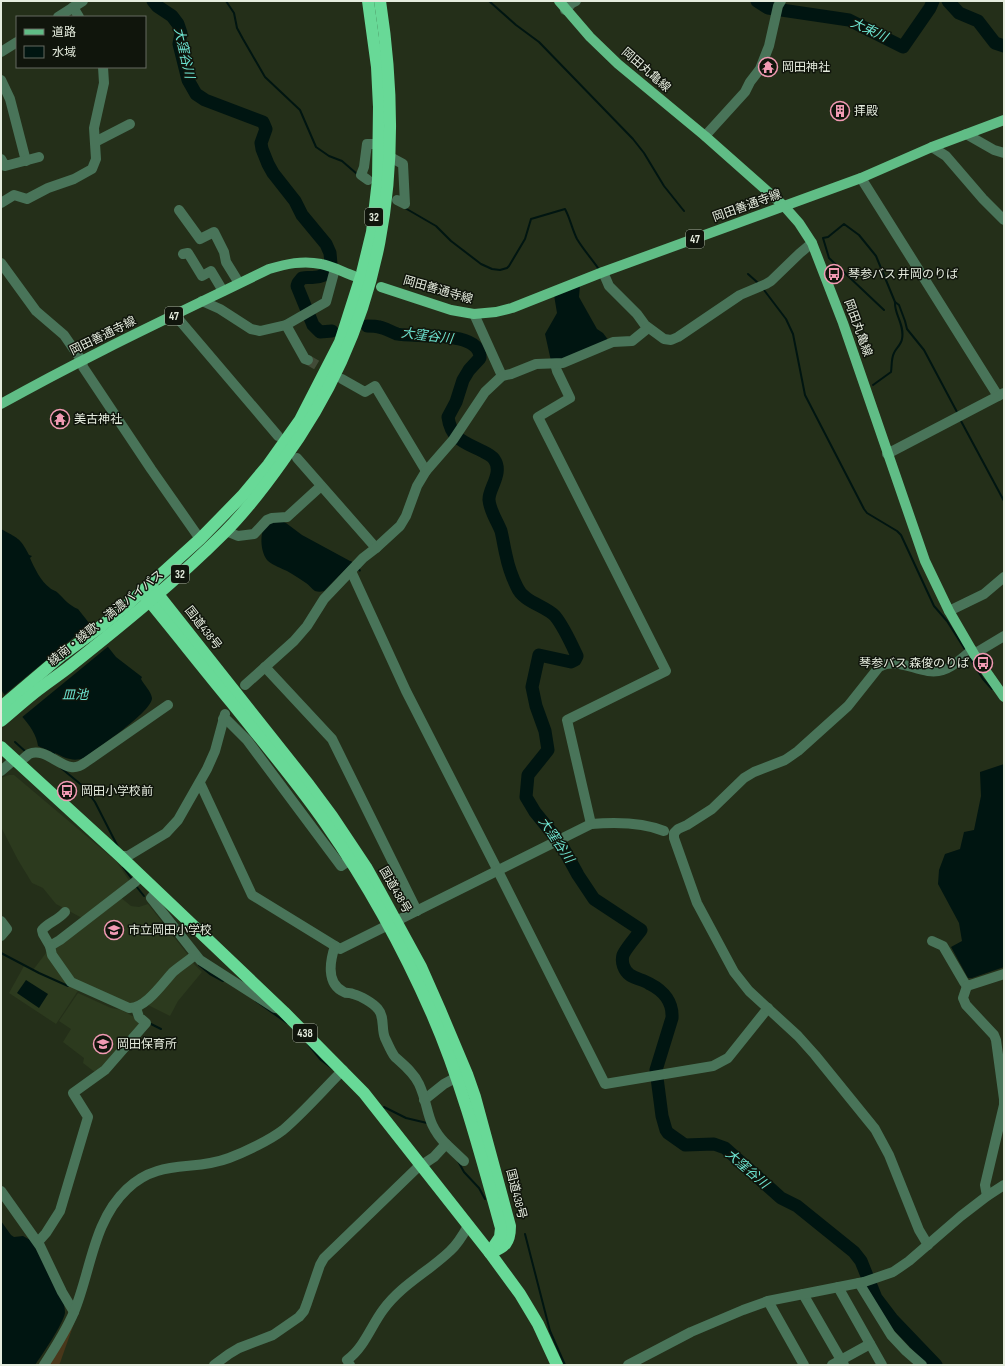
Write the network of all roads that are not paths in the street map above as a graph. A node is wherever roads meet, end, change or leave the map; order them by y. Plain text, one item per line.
1 (83, 1) edge
2 (368, 1) edge
3 (380, 1) edge
4 (559, 1) edge
5 (576, 1) edge
6 (778, 6) edge
7 (73, 7) junction
8 (565, 10) junction
9 (60, 16) edge
10 (78, 16) edge
11 (16, 43) edge
12 (1, 52) edge
13 (103, 68) edge
14 (1, 80) edge
15 (1004, 120) edge
16 (130, 124) dead end
17 (966, 134) junction
18 (705, 136) junction
19 (95, 142) junction
20 (379, 144) junction
21 (932, 147) junction
22 (1004, 153) edge
23 (39, 157) dead end
24 (390, 157) junction
25 (1, 159) edge
26 (26, 161) junction
27 (861, 178) junction
28 (368, 180) dead end
29 (398, 200) dead end
30 (2, 201) edge
31 (784, 206) junction
32 (179, 210) dead end
33 (1004, 220) edge
34 (812, 243) junction
35 (183, 254) dead end
36 (1, 263) edge
37 (335, 269) junction
38 (603, 272) junction
39 (354, 276) dead end
40 (239, 283) junction
41 (381, 287) dead end
42 (223, 291) junction
43 (202, 301) junction
44 (474, 314) junction
45 (175, 315) junction
46 (286, 325) junction
47 (646, 327) junction
48 (308, 360) tunnel mouth
49 (82, 361) junction
50 (555, 364) junction
51 (502, 376) junction
52 (342, 379) tunnel mouth
53 (1001, 395) edge
54 (1, 404) edge
55 (278, 436) dead end
56 (887, 454) junction
57 (297, 458) dead end
58 (426, 471) junction
59 (321, 486) junction
60 (226, 531) junction
61 (200, 539) junction
62 (376, 548) junction
63 (354, 568) junction
64 (1004, 577) edge
65 (149, 593) junction
66 (949, 611) junction
67 (1004, 636) edge
68 (970, 653) junction
69 (265, 666) junction
70 (244, 685) dead end
71 (1004, 698) edge
72 (168, 705) dead end
73 (6, 707) edge
74 (1, 721) edge
75 (1, 747) edge
76 (17, 761) junction
77 (1, 771) edge
78 (200, 783) junction
79 (592, 824) junction
80 (664, 831) dead end
81 (120, 856) junction
82 (350, 860) junction
83 (498, 871) junction
84 (141, 876) junction
85 (157, 891) junction
86 (417, 911) junction
87 (65, 912) dead end
88 (1, 921) edge
89 (393, 923) junction
90 (1, 936) edge
91 (932, 941) dead end
92 (50, 946) junction
93 (335, 946) junction
94 (193, 957) junction
95 (1004, 974) edge
96 (968, 986) junction
97 (136, 1008) junction
98 (768, 1008) junction
99 (289, 1017) junction
100 (343, 1070) junction
101 (457, 1077) junction
102 (424, 1100) junction
103 (445, 1145) junction
104 (464, 1161) dead end
105 (421, 1166) junction
106 (1004, 1185) edge
107 (1, 1191) edge
108 (987, 1196) junction
109 (468, 1226) junction
110 (38, 1242) junction
111 (928, 1245) junction
112 (490, 1254) junction
113 (865, 1282) junction
114 (838, 1287) junction
115 (804, 1294) junction
116 (768, 1301) junction
117 (74, 1312) junction
118 (870, 1344) junction
119 (839, 1363) edge
120 (44, 1365) edge
121 (214, 1365) edge
122 (350, 1365) edge
123 (557, 1365) edge
124 (628, 1365) edge
125 (804, 1365) edge
126 (882, 1365) edge
127 (922, 1365) edge

1 - 7 street
2 - 20 highway, 綾南・綾歌・満濃バイパス / 32
3 - 24 highway, 綾南・綾歌・満濃バイパス / 32
4 - 8 main road, 岡田丸亀線
5 - 8 street
6 - 18 street
7 - 9 street
7 - 10 street
8 - 18 main road, 岡田丸亀線
11 - 12 street
13 - 19 street
14 - 26 street
15 - 17 main road, 岡田善通寺線 / 47
16 - 19 street
17 - 21 main road, 岡田善通寺線 / 47
17 - 22 street
18 - 31 main road, 岡田丸亀線
19 - 30 street
20 - 28 street
20 - 61 highway, 綾南・綾歌・満濃バイパス / 32
21 - 27 main road, 岡田善通寺線 / 47
21 - 33 street
23 - 26 street
24 - 29 street
24 - 60 highway, 綾南・綾歌・満濃バイパス / 32
25 - 26 street
27 - 31 main road, 岡田善通寺線 / 47
27 - 53 street
31 - 34 main road, 岡田丸亀線
31 - 38 main road, 岡田善通寺線 / 47
32 - 40 street
34 - 47 street
34 - 56 main road, 岡田丸亀線
35 - 42 street
36 - 49 street
37 - 39 main road, 岡田善通寺線 / 47
37 - 40 main road, 岡田善通寺線 / 47
37 - 46 street
38 - 44 main road, 岡田善通寺線 / 47
38 - 47 street
40 - 42 main road, 岡田善通寺線 / 47
41 - 44 main road, 岡田善通寺線 / 47
42 - 43 main road, 岡田善通寺線 / 47
43 - 45 main road, 岡田善通寺線 / 47
43 - 46 street
44 - 51 street
45 - 49 main road, 岡田善通寺線 / 47
45 - 55 street
46 - 48 street
47 - 50 street
49 - 54 main road, 岡田善通寺線 / 47
49 - 61 street
50 - 51 street
50 - 79 street
51 - 58 street
52 - 58 street
53 - 56 street
56 - 66 main road, 岡田丸亀線
57 - 59 street
58 - 62 street
59 - 60 street
59 - 62 street
60 - 65 highway, 綾南・綾歌・満濃バイパス / 32
61 - 65 highway, 綾南・綾歌・満濃バイパス / 32
62 - 63 street
63 - 69 street
63 - 83 street
64 - 66 street
65 - 73 highway, 綾南・綾歌・満濃バイパス / 32
65 - 82 highway, 国道438号
65 - 89 highway, 国道438号
66 - 68 main road, 岡田丸亀線
67 - 68 street
68 - 71 main road, 岡田丸亀線
68 - 98 street
69 - 70 street
69 - 86 street
72 - 76 street
73 - 74 highway, 綾南・綾歌・満濃バイパス / 32
75 - 76 highway, 438
76 - 77 street
76 - 81 highway, 438
78 - 81 street
78 - 82 street
78 - 93 street
79 - 80 street
79 - 83 street
81 - 84 highway, 438
82 - 89 highway, 国道438号
83 - 86 street
83 - 98 street
84 - 85 highway, 438
84 - 92 street
85 - 94 street
85 - 99 highway, 438
86 - 89 street
87 - 92 street
88 - 90 street
89 - 93 street
89 - 101 highway, 国道438号
89 - 112 highway, 国道438号
91 - 96 street
92 - 97 street
93 - 102 street
94 - 97 street
94 - 99 street
95 - 96 street
96 - 108 street
97 - 110 street
98 - 111 street
99 - 100 highway, 438
100 - 105 highway, 438
100 - 117 street
101 - 102 street
101 - 112 highway, 国道438号
102 - 103 street
103 - 104 street
103 - 105 street
105 - 109 highway, 438
105 - 121 street
106 - 108 street
107 - 110 street
108 - 111 street
109 - 112 highway, 438
109 - 122 street
110 - 117 street
111 - 113 street
112 - 123 highway, 438
113 - 114 street
113 - 127 street
114 - 115 street
114 - 118 street
115 - 116 street
115 - 119 street
116 - 124 street
116 - 125 street
117 - 120 street
118 - 119 street
118 - 126 street

